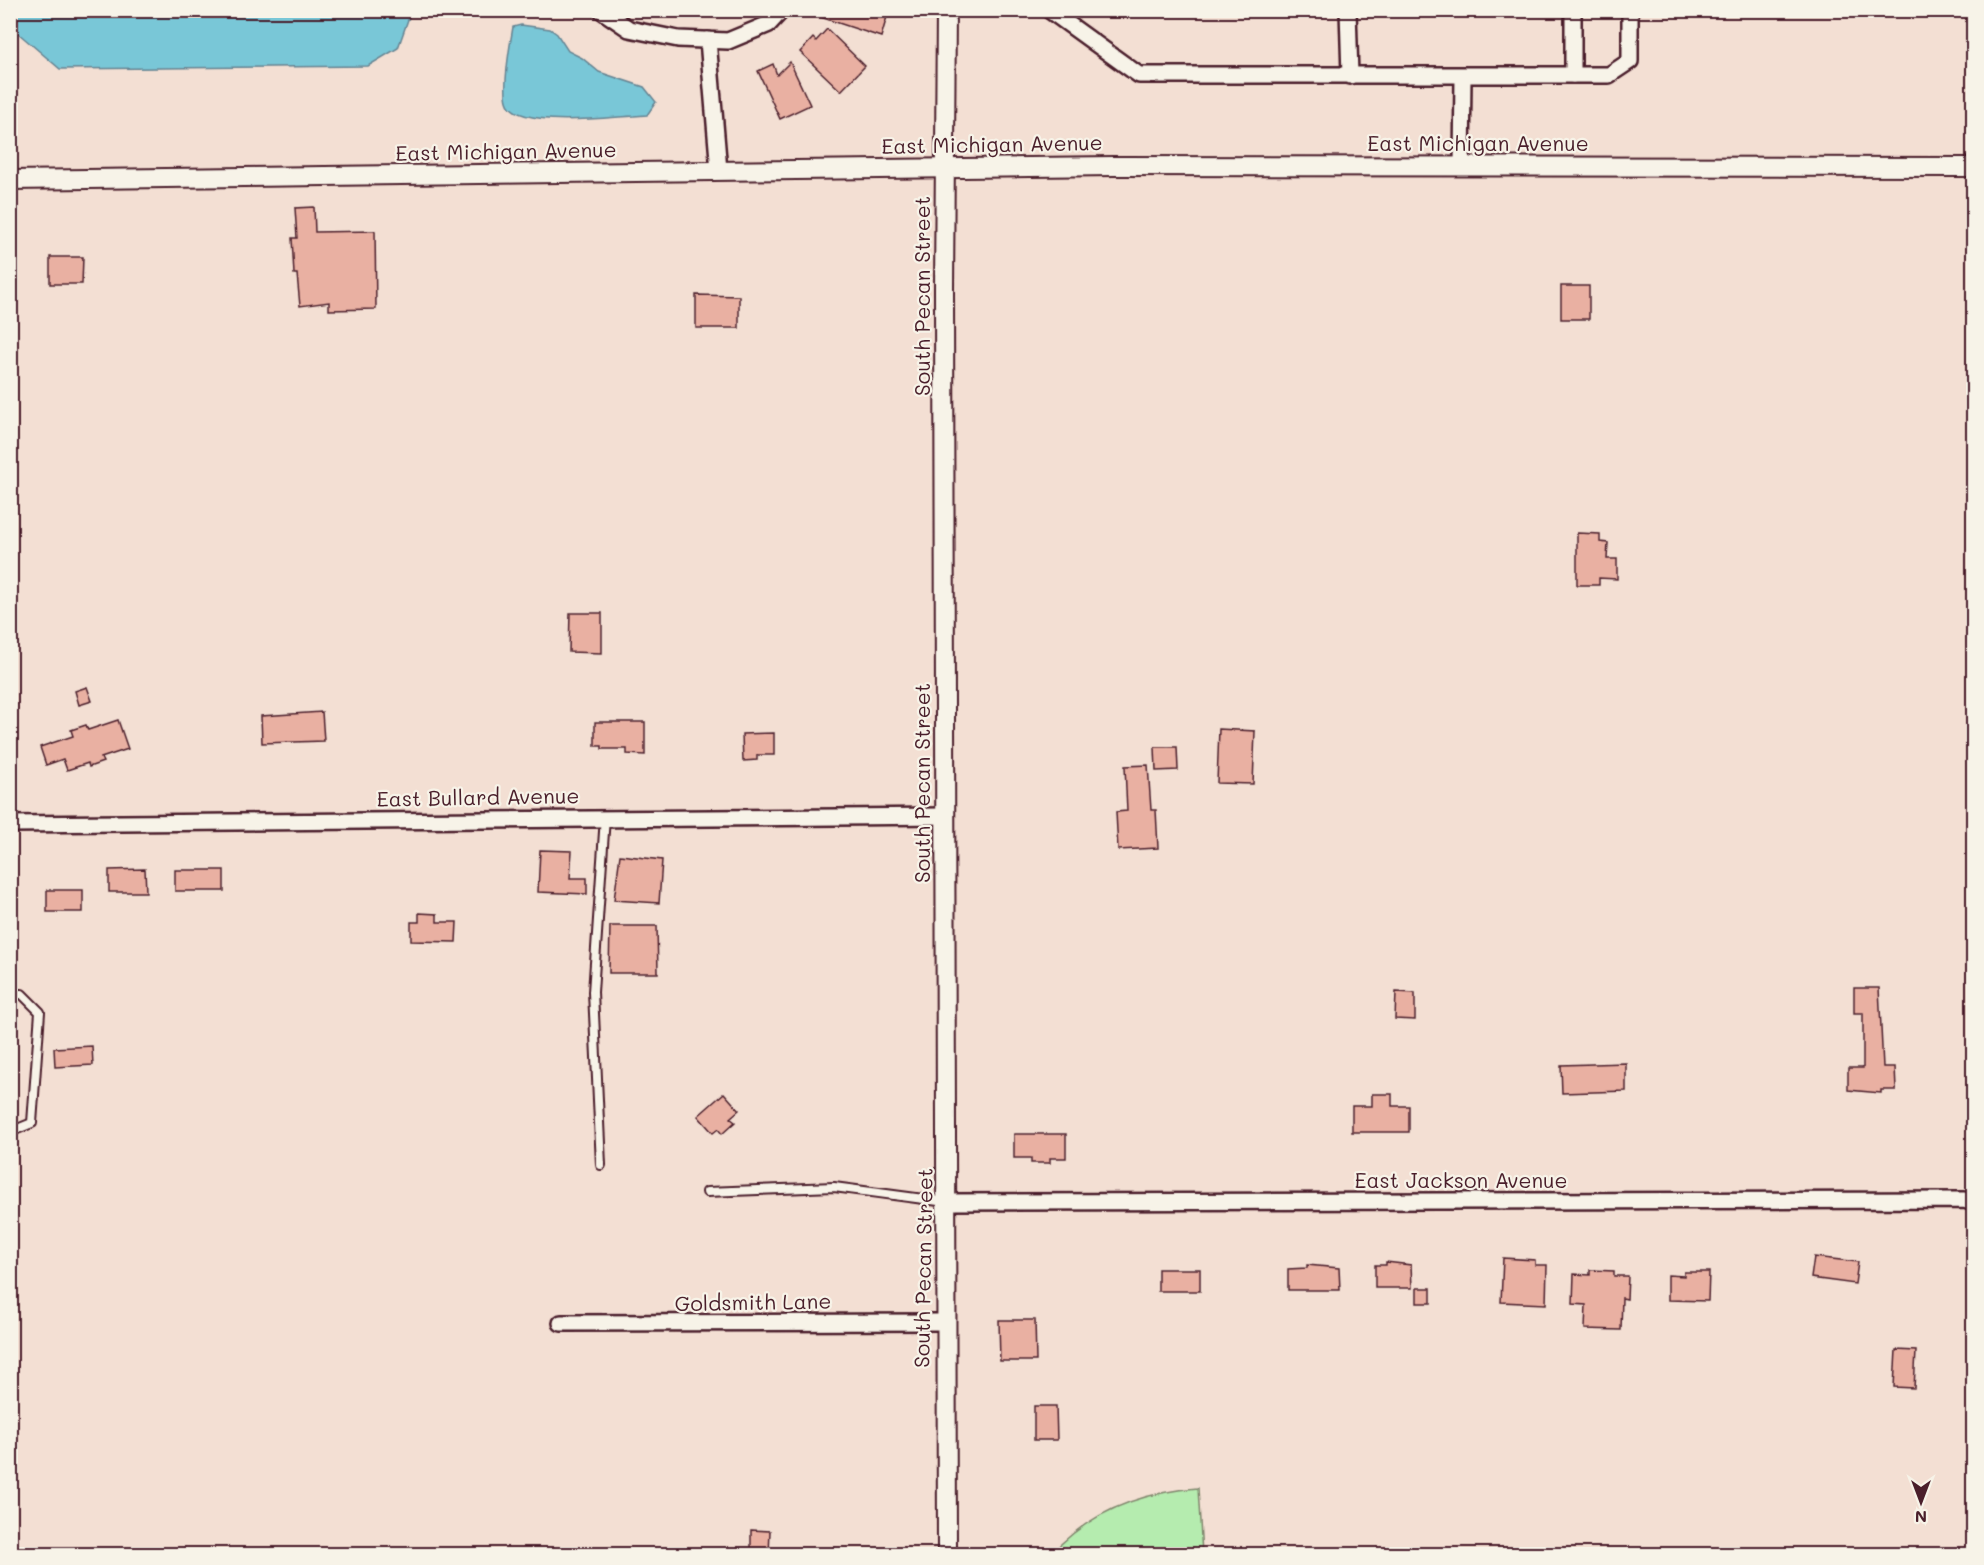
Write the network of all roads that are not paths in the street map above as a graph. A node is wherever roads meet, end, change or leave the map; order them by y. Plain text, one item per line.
1 (601, 10) edge
2 (782, 10) edge
3 (946, 10) edge
4 (1049, 10) edge
5 (1348, 10) edge
6 (1573, 10) edge
7 (1630, 10) edge
8 (708, 40) junction
9 (1573, 75) junction
10 (1350, 76) junction
11 (1463, 77) junction
12 (946, 167) junction
13 (1462, 167) junction
14 (1974, 167) edge
15 (719, 171) junction
16 (10, 180) edge
17 (946, 816) junction
18 (605, 818) junction
19 (10, 824) edge
20 (10, 994) edge
21 (10, 1132) edge
22 (601, 1165) dead end
23 (706, 1192) dead end
24 (948, 1202) junction
25 (1974, 1203) edge
26 (946, 1322) junction
27 (561, 1323) dead end
28 (947, 1554) edge

1 - 8 street
2 - 8 street
3 - 12 street, South Pecan Street
4 - 10 street
5 - 10 street
6 - 9 street
7 - 9 street
8 - 15 street
9 - 11 street
10 - 11 street
11 - 13 street
12 - 13 street, East Michigan Avenue
12 - 15 street, East Michigan Avenue
12 - 17 street, South Pecan Street
13 - 14 street, East Michigan Avenue
15 - 16 street, East Michigan Avenue
17 - 18 street, East Bullard Avenue
17 - 24 street, South Pecan Street
18 - 19 street, East Bullard Avenue
18 - 22 lane
20 - 21 lane
23 - 24 lane
24 - 25 street, East Jackson Avenue
24 - 26 street, South Pecan Street
26 - 27 street, Goldsmith Lane
26 - 28 street, South Pecan Street

